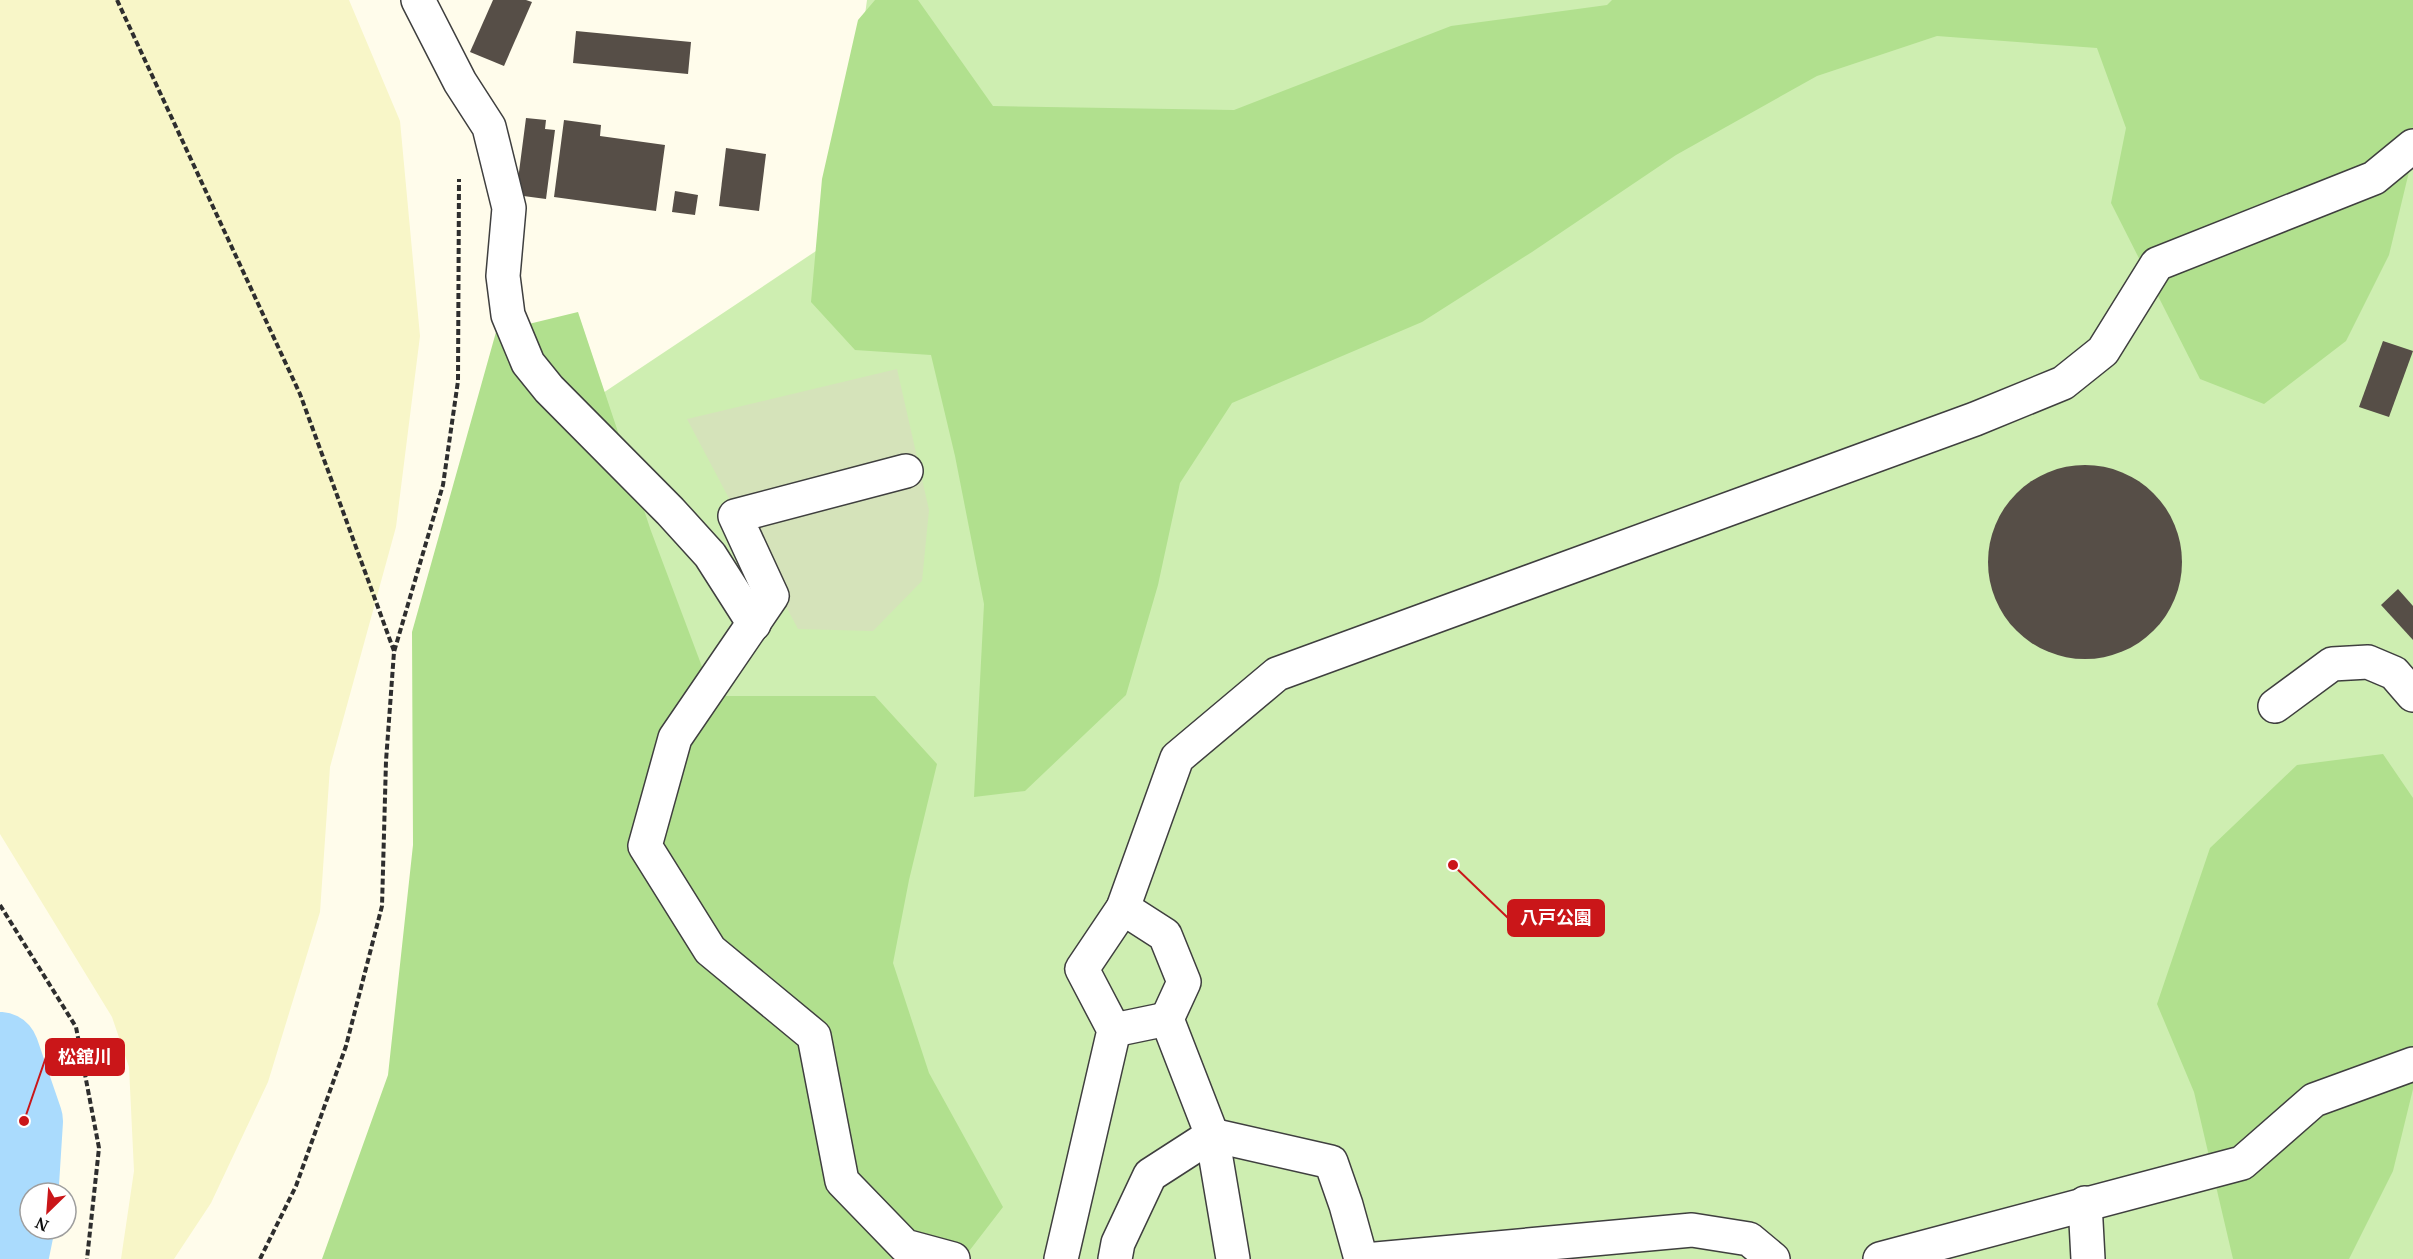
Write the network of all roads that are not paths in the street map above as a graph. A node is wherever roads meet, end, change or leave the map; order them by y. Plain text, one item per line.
1 (418, 0) edge
2 (2413, 146) edge
3 (906, 471) dead end
4 (754, 624) junction
5 (2413, 694) edge
6 (2275, 706) dead end
7 (1124, 909) junction
8 (1167, 1020) junction
9 (1114, 1030) junction
10 (2413, 1064) edge
11 (1212, 1135) junction
12 (2085, 1203) junction
13 (953, 1259) edge
14 (1061, 1259) edge
15 (1115, 1259) edge
16 (1233, 1259) edge
17 (1361, 1259) edge
18 (1376, 1259) edge
19 (1773, 1259) edge
20 (1880, 1259) edge
21 (2088, 1259) edge

1 - 4 street
2 - 7 street
3 - 4 street
4 - 13 street
5 - 6 street
7 - 8 street
7 - 9 street
8 - 9 street
8 - 11 street
9 - 14 street
10 - 12 street
11 - 15 street
11 - 16 street
11 - 17 street
12 - 20 street
12 - 21 street
18 - 19 street

